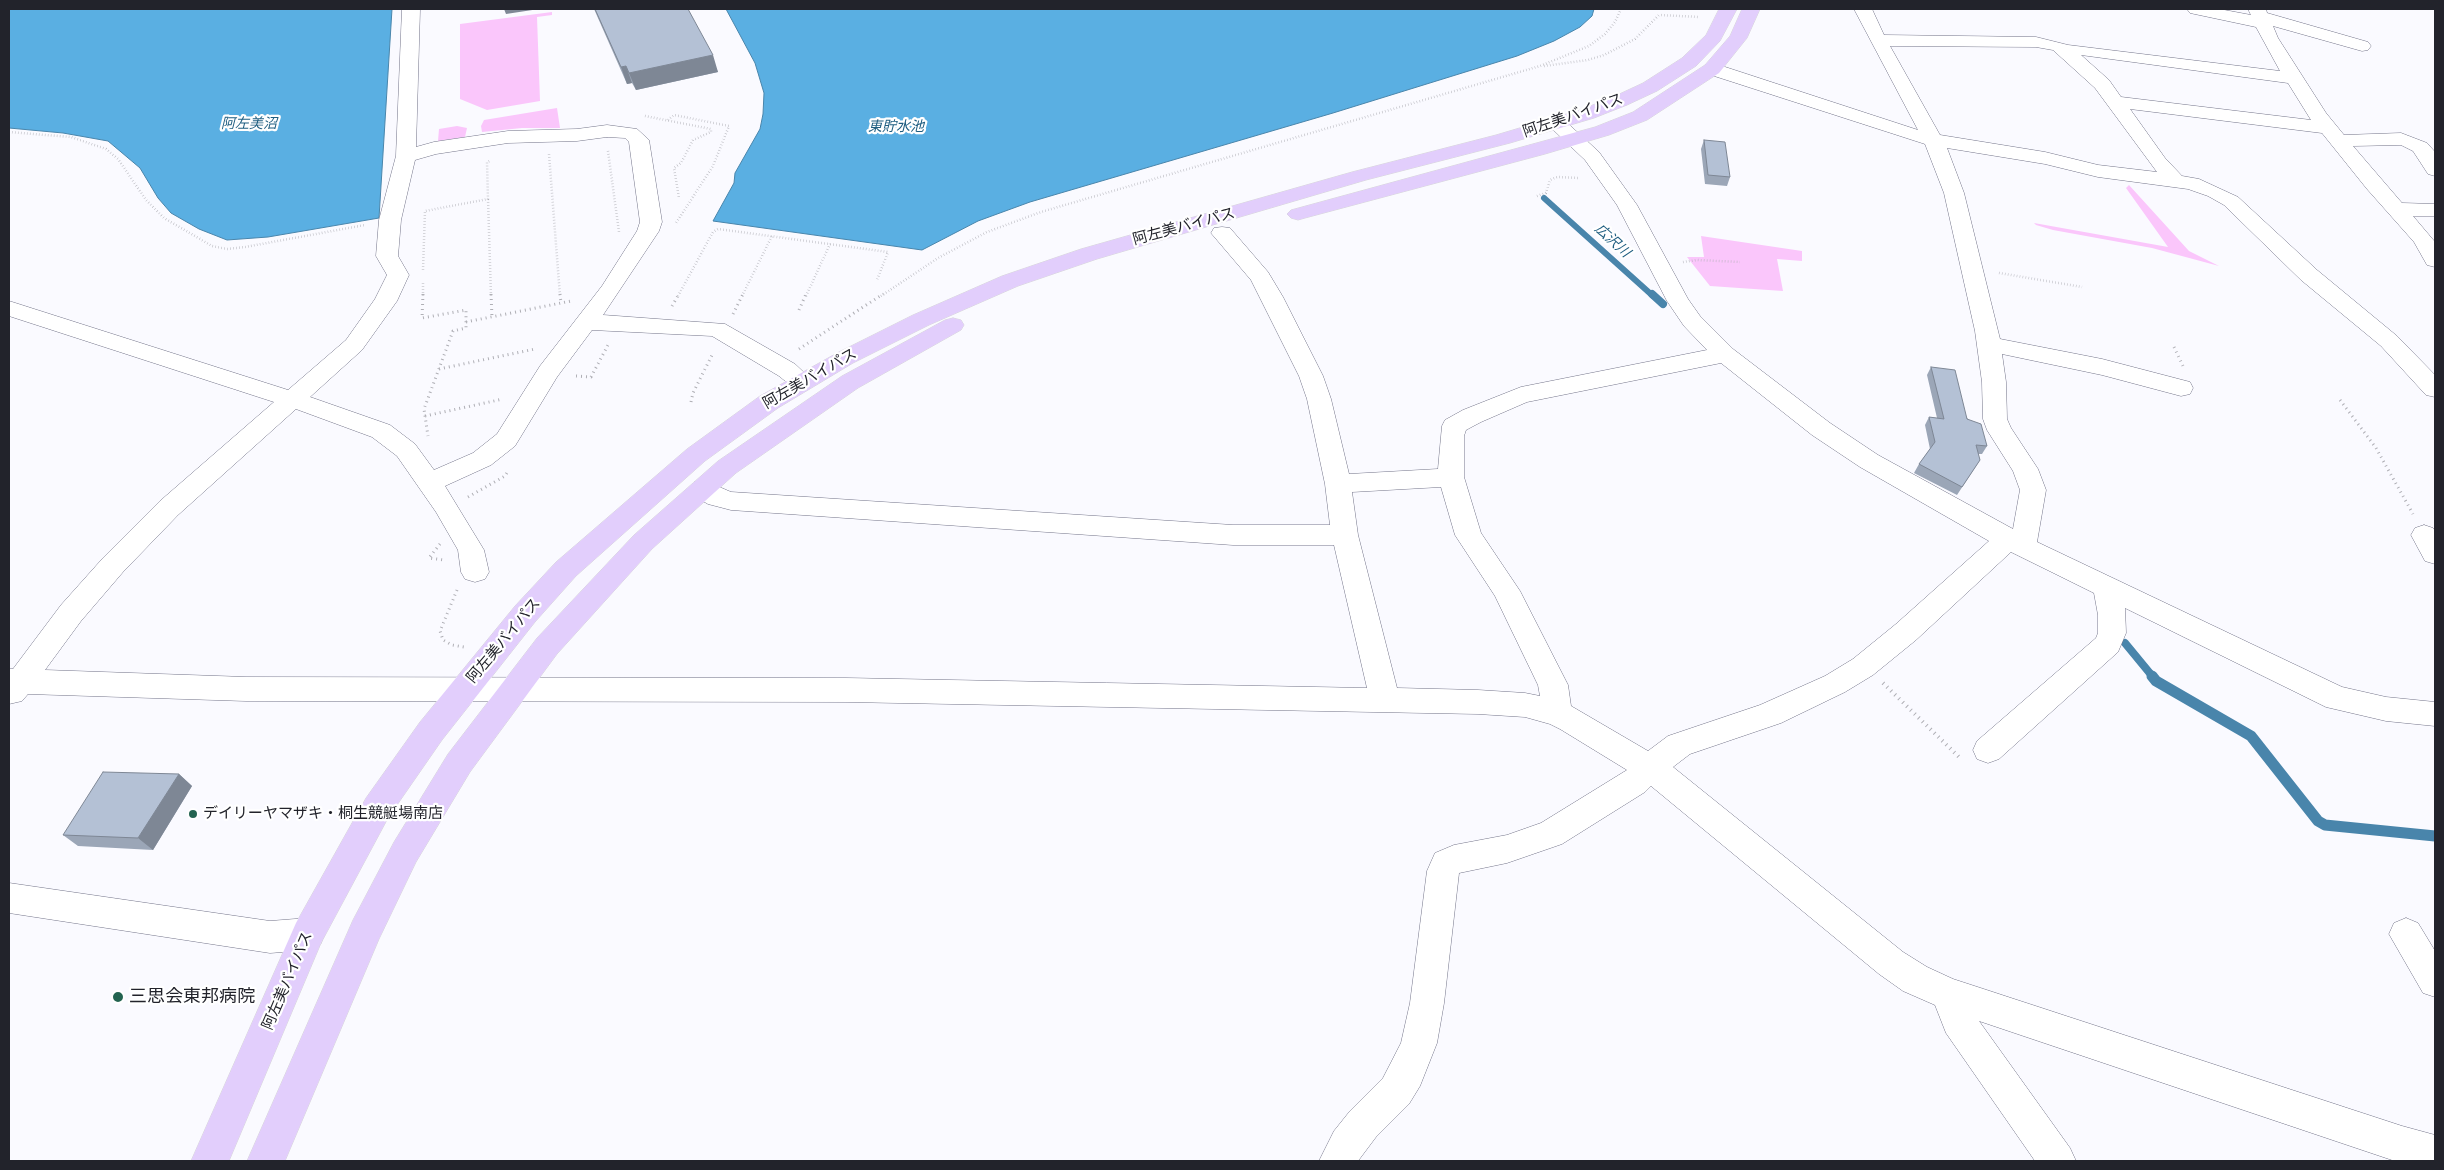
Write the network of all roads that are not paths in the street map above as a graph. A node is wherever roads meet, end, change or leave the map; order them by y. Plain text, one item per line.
1 (411, 9) edge
2 (1728, 9) edge
3 (1751, 9) edge
4 (1863, 9) edge
5 (2196, 9) edge
6 (2259, 16) edge
7 (1878, 40) junction
8 (2362, 46) dead end
9 (2065, 50) junction
10 (1712, 69) junction
11 (2293, 78) junction
12 (2116, 102) junction
13 (1566, 131) junction
14 (2333, 135) junction
15 (1934, 141) junction
16 (406, 156) junction
17 (2435, 170) edge
18 (2175, 180) junction
19 (2398, 209) junction
20 (2435, 210) edge
21 (1222, 233) junction
22 (2435, 260) edge
23 (9, 308) edge
24 (587, 322) junction
25 (1989, 344) junction
26 (1725, 354) junction
27 (802, 382) junction
28 (2181, 388) dead end
29 (2435, 389) edge
30 (293, 400) junction
31 (1451, 477) junction
32 (430, 483) junction
33 (1338, 484) junction
34 (703, 489) junction
35 (1345, 535) junction
36 (2016, 543) junction
37 (475, 572) road end
38 (2107, 588) junction
39 (13, 687) edge
40 (514, 688) junction
41 (463, 690) junction
42 (1385, 700) junction
43 (1557, 713) junction
44 (2435, 714) edge
45 (1975, 755) road end
46 (1650, 768) junction
47 (9, 898) edge
48 (308, 934) junction
49 (2406, 934) dead end
50 (2435, 981) edge
51 (1950, 994) junction
52 (2435, 1154) edge
53 (210, 1161) edge
54 (266, 1161) edge
55 (1338, 1161) edge
56 (2057, 1161) edge

1 - 16 street
2 - 13 main road, 阿左美バイパス
3 - 10 main road, 阿左美バイパス
4 - 7 street
5 - 6 street
6 - 8 street
6 - 11 street
7 - 9 street
7 - 15 street
9 - 11 street
9 - 12 street
10 - 13 main road, 阿左美バイパス
10 - 15 street
11 - 14 street
12 - 14 street
12 - 18 street
13 - 21 main road, 阿左美バイパス
13 - 26 street
13 - 27 main road, 阿左美バイパス
14 - 17 street
14 - 19 street
15 - 18 street
15 - 25 street
16 - 24 street
16 - 30 street
18 - 29 street
19 - 20 street
19 - 22 street
21 - 33 street
21 - 34 main road, 阿左美バイパス
23 - 30 street
24 - 27 street
24 - 32 street
25 - 28 street
25 - 36 street
26 - 31 street
26 - 36 street
27 - 41 main road, 阿左美バイパス
30 - 32 street
30 - 39 street
31 - 33 street
31 - 43 street
32 - 37 street
33 - 35 street
34 - 35 street
34 - 40 main road, 阿左美バイパス
35 - 42 street
36 - 38 street
36 - 46 street
38 - 44 street
38 - 45 street
39 - 41 street
40 - 41 street
40 - 42 street
40 - 54 main road, 阿左美バイパス
41 - 48 main road, 阿左美バイパス
42 - 43 street
43 - 46 street
46 - 51 street
46 - 55 street
47 - 48 street
48 - 53 main road, 阿左美バイパス
49 - 50 street
51 - 52 street
51 - 56 street

